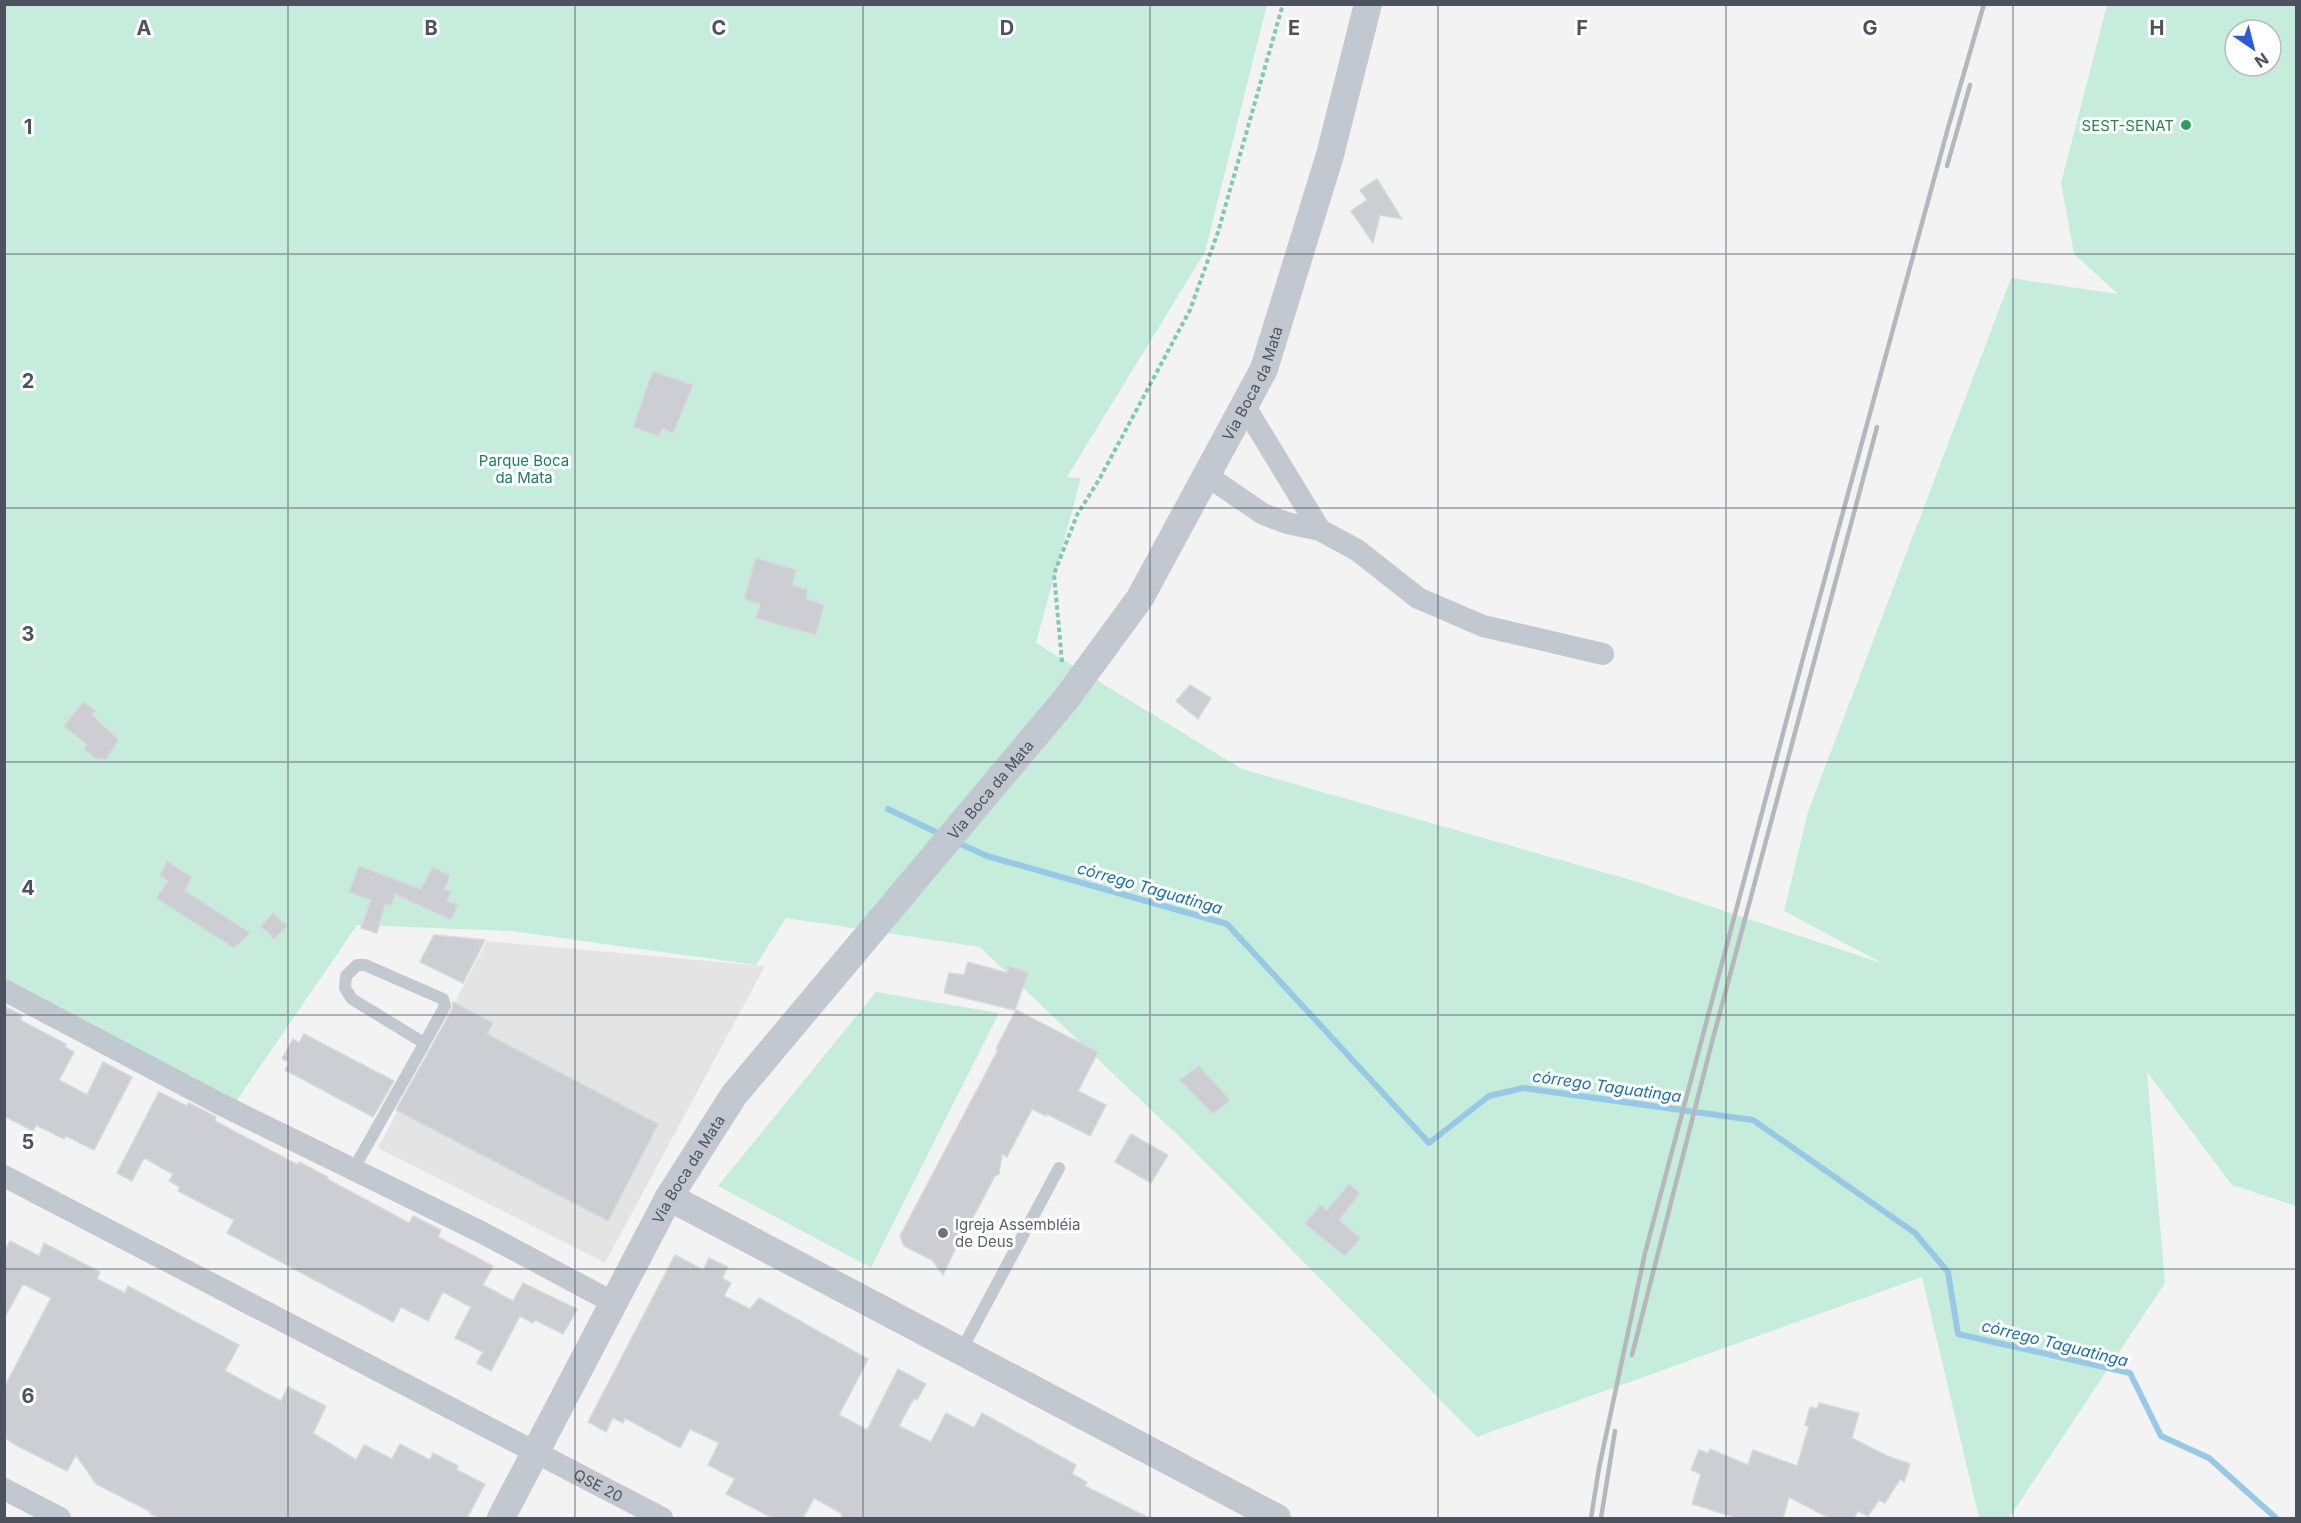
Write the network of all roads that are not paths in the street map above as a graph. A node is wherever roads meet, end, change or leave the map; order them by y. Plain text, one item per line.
1 (1368, 4) edge
2 (1244, 405) junction
3 (1206, 475) junction
4 (1320, 530) junction
5 (1604, 654) dead end
6 (4, 990) edge
7 (424, 1044) junction
8 (1059, 1168) dead end
9 (353, 1170) junction
10 (4, 1176) edge
11 (669, 1197) junction
12 (614, 1303) junction
13 (961, 1351) junction
14 (536, 1453) junction
15 (4, 1489) edge
16 (60, 1518) edge
17 (501, 1518) edge
18 (662, 1518) edge
19 (1277, 1518) edge

1 - 2 street, Via Boca da Mata
2 - 3 street, Via Boca da Mata
2 - 4 street
3 - 4 street
3 - 11 street, Via Boca da Mata
4 - 5 street
6 - 9 street
7 - 7 lane
7 - 9 lane
8 - 13 lane
9 - 12 street
10 - 14 street, QSE 20
11 - 12 street, Via Boca da Mata
11 - 13 street
12 - 14 street, Via Boca da Mata
13 - 19 street
14 - 17 street, Via Boca da Mata
14 - 18 street, QSE 20
15 - 16 street

